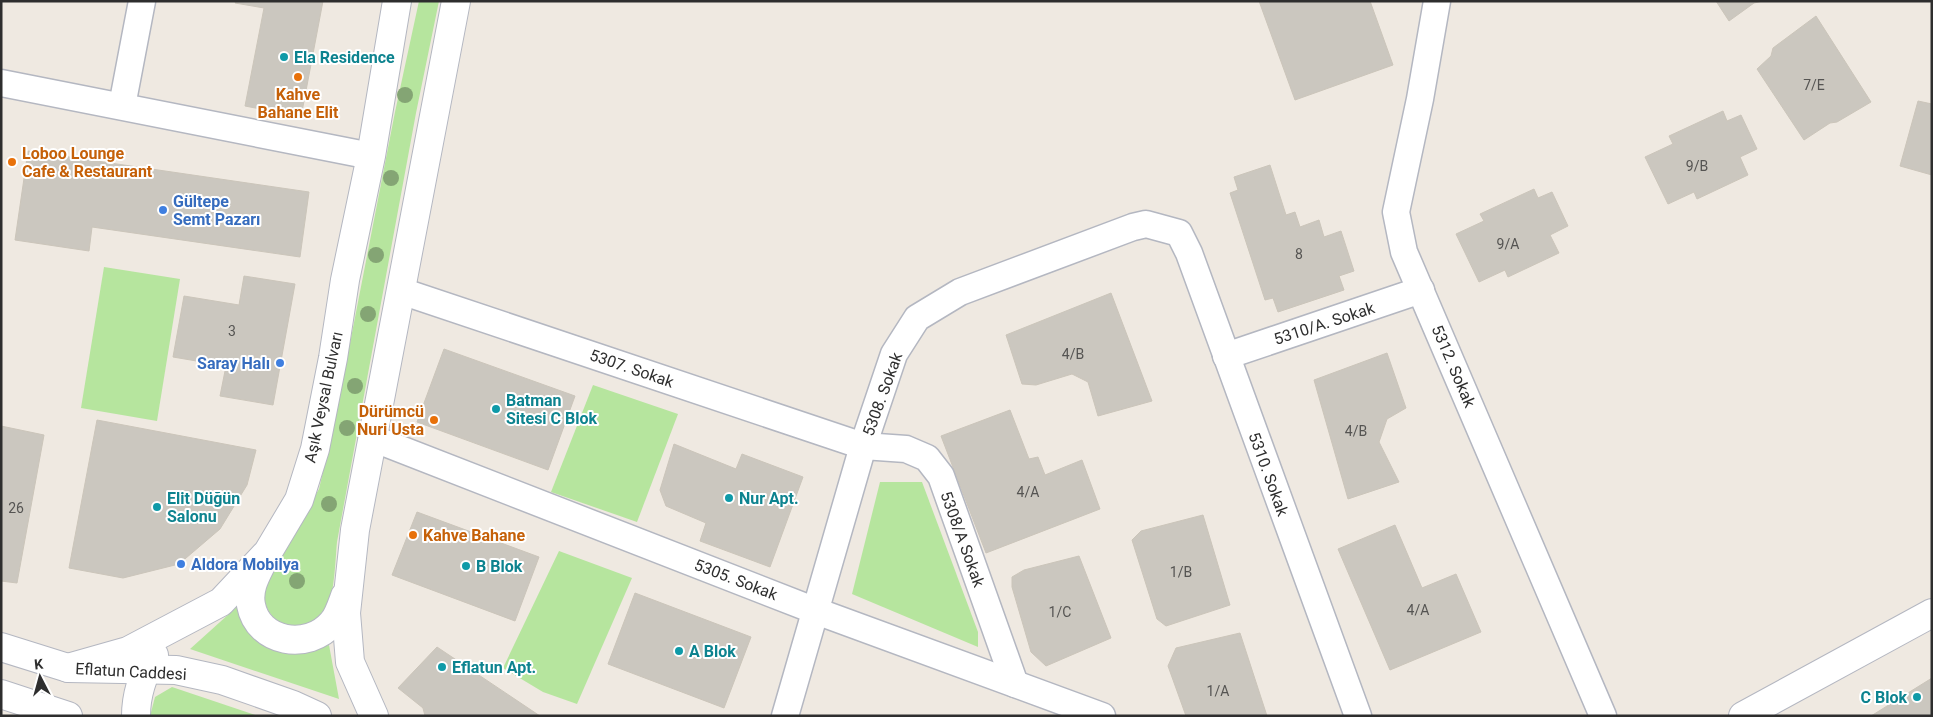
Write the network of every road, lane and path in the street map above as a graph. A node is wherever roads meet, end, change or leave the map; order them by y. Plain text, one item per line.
1 (142, 1) edge
2 (397, 1) edge
3 (456, 1) edge
4 (1437, 1) edge
5 (1, 83) edge
6 (122, 106) junction
7 (371, 156) junction
8 (1178, 233) joint
9 (1421, 290) junction
10 (401, 291) junction
11 (1226, 356) junction
12 (372, 438) junction
13 (863, 446) junction
14 (268, 552) junction
15 (347, 592) junction
16 (816, 610) junction
17 (1932, 613) edge
18 (169, 630) junction
19 (1, 647) edge
20 (68, 668) junction
21 (146, 669) junction
22 (1015, 684) junction
23 (1, 694) edge
24 (41, 711) edge
25 (370, 714) edge
26 (68, 716) edge
27 (136, 716) edge
28 (317, 716) edge
29 (785, 716) edge
30 (1102, 716) edge
31 (1358, 716) edge
32 (1603, 716) edge
33 (1743, 716) edge

1 - 6 street
2 - 7 main road, Aşık Veysal Bulvarı
3 - 10 main road
4 - 9 street, 5312. Sokak
5 - 6 street
6 - 7 street
7 - 14 main road, Aşık Veysal Bulvarı
8 - 11 street, 5310. Sokak
8 - 13 street, 5308. Sokak
9 - 11 street, 5310/A. Sokak
9 - 32 street, 5312. Sokak
10 - 12 main road
10 - 13 street, 5307. Sokak
11 - 31 street, 5310. Sokak
12 - 15 main road
12 - 16 street, 5305. Sokak
13 - 16 street, 5308. Sokak
13 - 22 street, 5308/A Sokak
14 - 15 main road
14 - 18 main road, Aşık Veysal Bulvarı
15 - 25 main road
16 - 22 street, 5305. Sokak
16 - 29 street, 5308. Sokak
17 - 33 main road
18 - 20 main road, Aşık Veysal Bulvarı
18 - 21 main road
19 - 20 main road, Eflatun Caddesi
20 - 21 main road, Eflatun Caddesi
21 - 27 main road
21 - 28 main road, Eflatun Caddesi
22 - 30 street, 5305. Sokak
23 - 24 main road
24 - 26 main road

